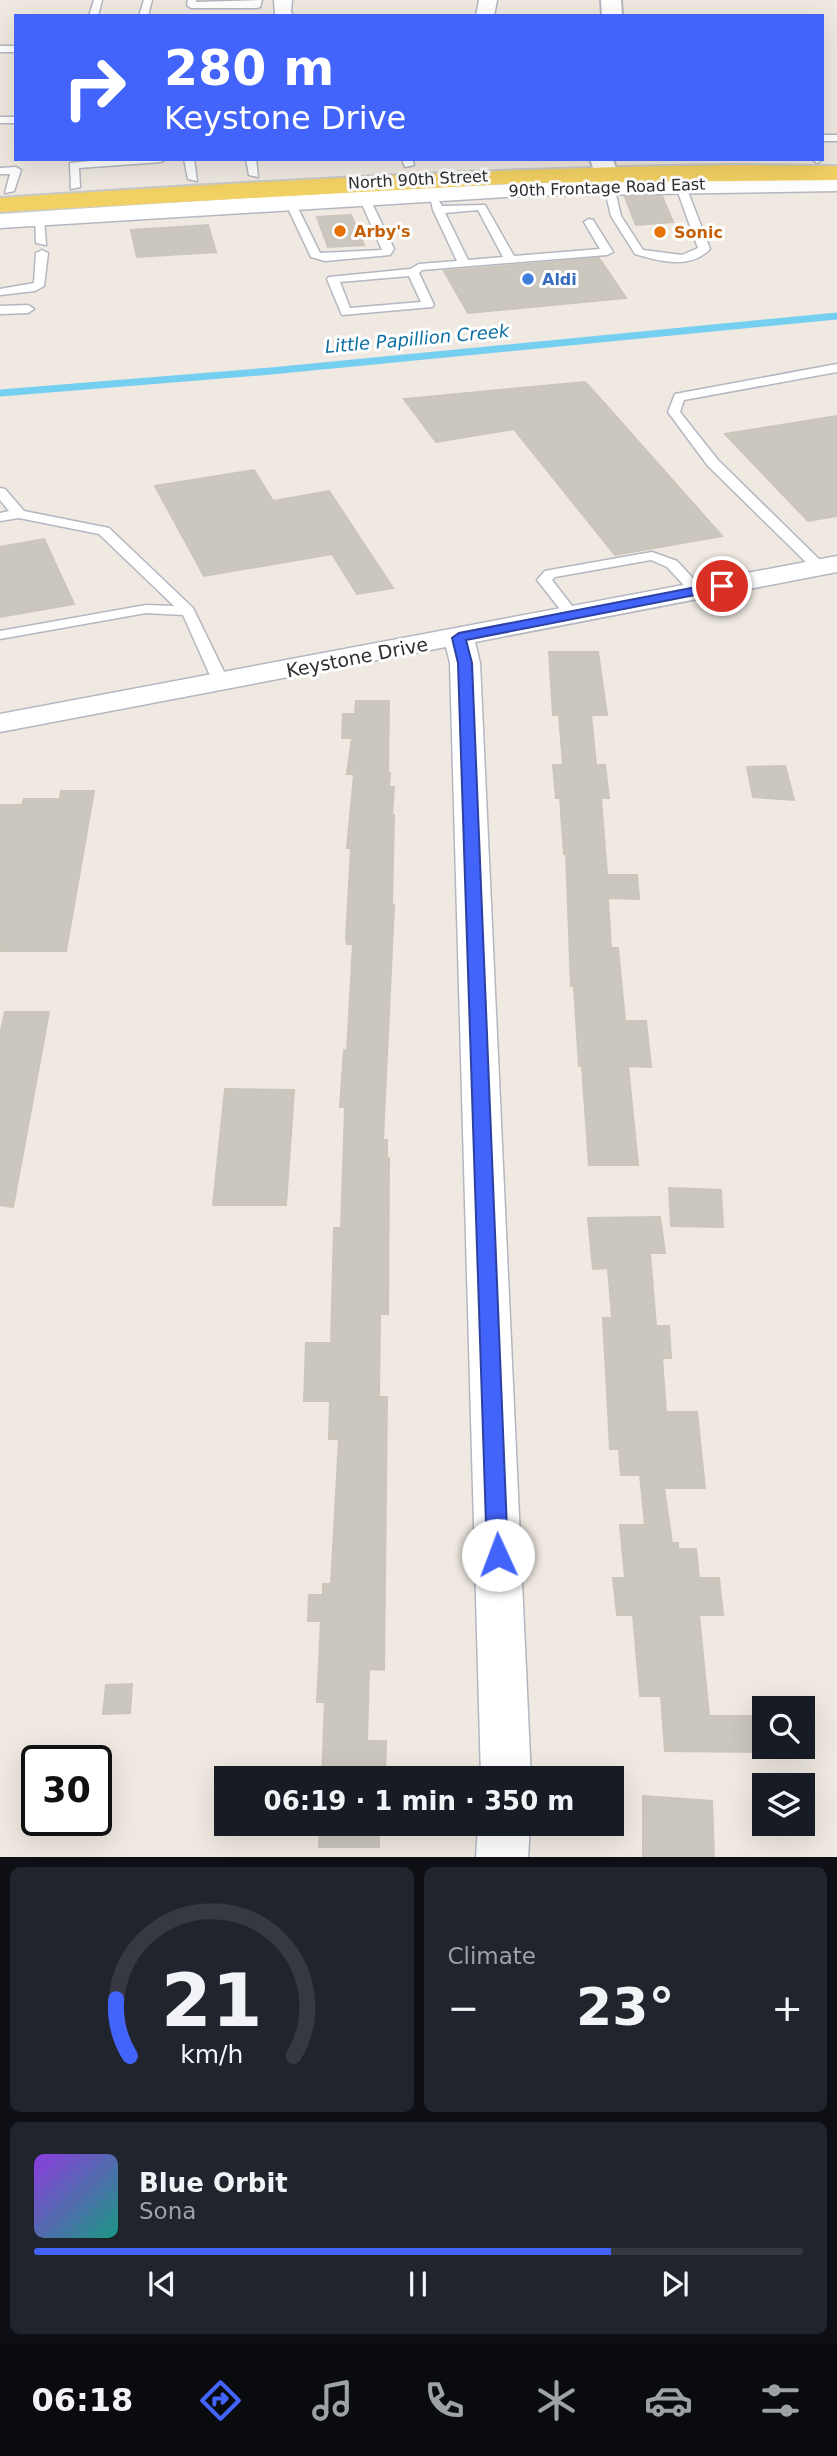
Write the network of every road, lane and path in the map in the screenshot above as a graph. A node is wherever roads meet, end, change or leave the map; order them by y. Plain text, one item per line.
1 (192, 0) edge
2 (258, 0) edge
3 (133, 161) edge
4 (643, 161) edge
5 (408, 162) edge
6 (253, 167) edge
7 (191, 169) edge
8 (604, 170) edge
9 (837, 173) edge
10 (680, 184) junction
11 (837, 185) edge
12 (75, 187) junction
13 (2, 190) edge
14 (364, 197) junction
15 (290, 202) junction
16 (434, 202) junction
17 (0, 221) edge
18 (589, 222) dead end
19 (42, 245) junction
20 (510, 259) junction
21 (463, 262) junction
22 (413, 272) junction
23 (0, 292) edge
24 (28, 309) dead end
25 (0, 310) edge
26 (837, 368) edge
27 (0, 492) edge
28 (19, 514) junction
29 (0, 517) edge
30 (828, 565) edge
31 (697, 591) junction
32 (188, 611) junction
33 (572, 615) junction
34 (0, 635) edge
35 (459, 638) junction
36 (220, 682) junction
37 (0, 723) edge
38 (506, 1766) edge
39 (503, 1836) edge
40 (502, 1857) edge

1 - 2 lane
3 - 12 lane
4 - 8 main road, North 90th Street
5 - 6 main road, North 90th Street
5 - 8 main road, North 90th Street
6 - 7 main road, North 90th Street
7 - 12 main road, North 90th Street
8 - 9 main road, North 90th Street
8 - 10 street, 90th Frontage Road East
8 - 10 lane
8 - 13 main road, North 90th Street
8 - 16 street, 90th Frontage Road East
10 - 11 street, 90th Frontage Road East
12 - 13 main road, North 90th Street
14 - 15 street, 90th Frontage Road East
14 - 15 lane
14 - 16 street, 90th Frontage Road East
15 - 19 street, 90th Frontage Road East
16 - 20 lane
16 - 21 lane
17 - 19 street, 90th Frontage Road East
18 - 20 lane
19 - 23 lane
20 - 21 lane
21 - 22 lane
22 - 22 lane
24 - 25 lane
26 - 30 lane
27 - 28 lane
28 - 29 lane
28 - 32 lane
30 - 31 street, Keystone Drive
31 - 33 street, Keystone Drive
31 - 33 lane
32 - 34 lane
32 - 36 lane
33 - 35 street, Keystone Drive
35 - 36 street, Keystone Drive
35 - 38 street
36 - 37 street, Keystone Drive
39 - 40 street

